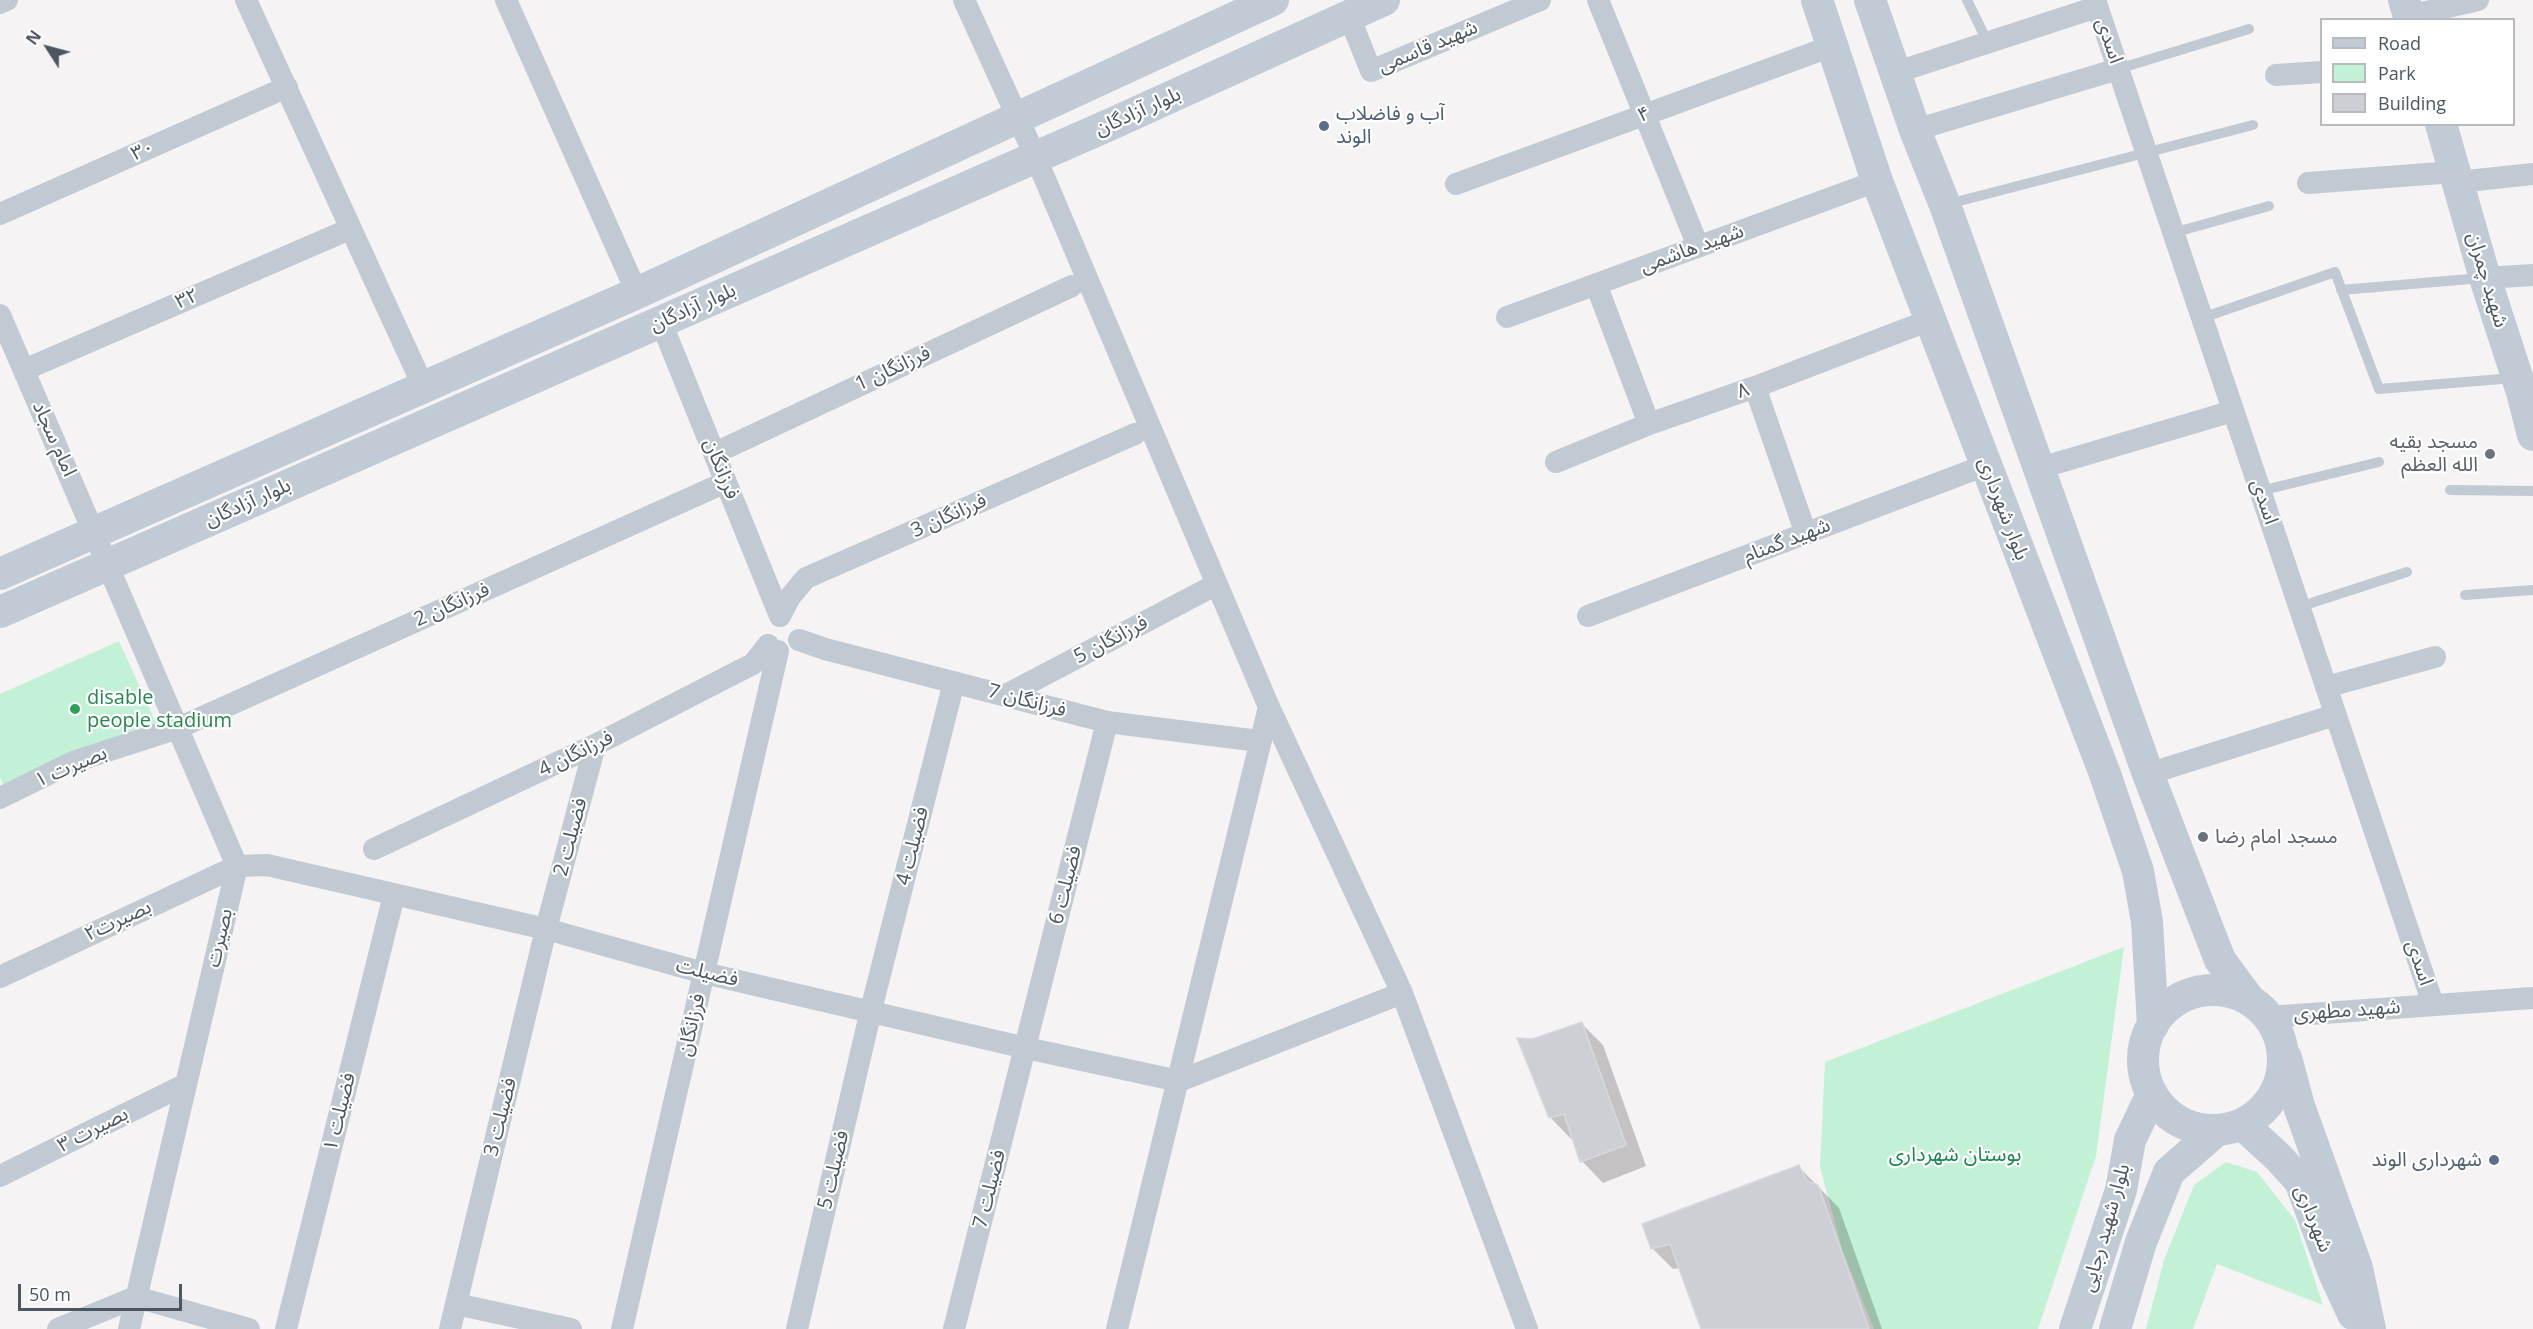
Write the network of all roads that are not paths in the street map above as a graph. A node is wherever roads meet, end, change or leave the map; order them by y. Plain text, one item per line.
1 (7, 0) edge
2 (246, 0) edge
3 (506, 0) edge
4 (964, 0) edge
5 (1273, 0) edge
6 (1384, 0) edge
7 (1540, 0) edge
8 (1598, 0) edge
9 (1817, 0) edge
10 (1870, 0) edge
11 (1967, 0) edge
12 (2478, 0) edge
13 (0, 3) edge
14 (2096, 4) edge
15 (2408, 12) edge
16 (1349, 16) junction
17 (2249, 29) dead end
18 (1988, 43) junction
19 (1832, 46) junction
20 (2118, 69) junction
21 (2320, 72) edge
22 (1894, 73) junction
23 (2276, 75) dead end
24 (286, 87) junction
25 (1645, 115) junction
26 (1018, 118) junction
27 (2253, 125) dead end
28 (2442, 126) edge
29 (1914, 129) junction
30 (2146, 153) junction
31 (1036, 158) junction
32 (2533, 174) edge
33 (2456, 177) junction
34 (1877, 181) junction
35 (2308, 183) dead end
36 (1456, 184) dead end
37 (1945, 205) junction
38 (2268, 206) dead end
39 (0, 214) edge
40 (350, 229) junction
41 (2173, 233) junction
42 (1698, 246) junction
43 (2533, 275) edge
44 (2485, 278) junction
45 (1596, 284) junction
46 (1072, 285) dead end
47 (2341, 290) junction
48 (637, 293) junction
49 (0, 315) edge
50 (1507, 317) dead end
51 (2202, 318) junction
52 (1930, 320) junction
53 (661, 322) junction
54 (24, 370) junction
55 (1755, 387) junction
56 (2524, 387) edge
57 (424, 388) junction
58 (2233, 411) junction
59 (1649, 424) junction
60 (1135, 434) dead end
61 (2533, 435) edge
62 (715, 453) junction
63 (1556, 462) dead end
64 (2379, 462) dead end
65 (1986, 465) junction
66 (2040, 468) junction
67 (726, 482) junction
68 (2450, 490) dead end
69 (2533, 490) edge
70 (2260, 491) junction
71 (95, 532) junction
72 (1806, 534) junction
73 (108, 564) junction
74 (2407, 572) dead end
75 (0, 574) edge
76 (1216, 584) junction
77 (2533, 590) edge
78 (2465, 595) dead end
79 (2299, 607) junction
80 (0, 612) edge
81 (780, 616) junction
82 (1588, 616) dead end
83 (799, 640) junction
84 (773, 648) junction
85 (2435, 657) dead end
86 (954, 682) junction
87 (2326, 687) junction
88 (1006, 695) junction
89 (1269, 707) junction
90 (2335, 715) junction
91 (1107, 722) junction
92 (178, 728) junction
93 (1259, 741) junction
94 (595, 745) junction
95 (2148, 774) junction
96 (0, 798) edge
97 (374, 849) dead end
98 (237, 866) junction
99 (394, 895) junction
100 (546, 929) junction
101 (704, 973) junction
102 (0, 977) edge
103 (1402, 993) junction
104 (2533, 998) edge
105 (2433, 1004) junction
106 (872, 1010) junction
107 (2266, 1018) junction
108 (2152, 1025) junction
109 (1026, 1048) junction
110 (1179, 1081) junction
111 (186, 1084) junction
112 (2152, 1094) junction
113 (2229, 1127) junction
114 (0, 1176) edge
115 (136, 1297) junction
116 (456, 1304) junction
117 (58, 1329) edge
118 (129, 1329) edge
119 (249, 1329) edge
120 (286, 1329) edge
121 (450, 1329) edge
122 (571, 1329) edge
123 (622, 1329) edge
124 (797, 1329) edge
125 (954, 1329) edge
126 (1117, 1329) edge
127 (1527, 1329) edge
128 (2075, 1329) edge
129 (2115, 1329) edge
130 (2361, 1329) edge
131 (2370, 1329) edge

1 - 13 street
2 - 24 street
3 - 48 street
4 - 26 street
5 - 26 street, بلوار آزادگان
6 - 16 street, بلوار آزادگان
7 - 16 street, شهید قاسمی
8 - 25 street
9 - 19 street, بلوار شهرداری
10 - 22 street
11 - 18 lane
12 - 15 street
14 - 18 street
14 - 20 street, اسدی
16 - 31 street, بلوار آزادگان
17 - 20 lane
18 - 22 street
19 - 25 street, ۴
19 - 34 street, بلوار شهرداری
20 - 29 street
20 - 30 street, اسدی
21 - 23 street
22 - 29 street
24 - 39 street, ۳۰
24 - 40 street
25 - 36 street, ۴
25 - 42 street
26 - 31 street
26 - 48 street, بلوار آزادگان
27 - 30 lane
28 - 33 street, شهید چمران
29 - 37 street
30 - 37 lane
30 - 41 street, اسدی
31 - 53 street, بلوار آزادگان
31 - 76 street
32 - 33 street
33 - 35 street
33 - 44 street, شهید چمران
34 - 42 street, شهید هاشمی
34 - 52 street, بلوار شهرداری
37 - 66 street
38 - 41 lane
40 - 54 street, ۳۲
40 - 57 street
41 - 51 street, اسدی
42 - 45 street, شهید هاشمی
43 - 44 street
44 - 47 lane
44 - 56 street, شهید چمران
45 - 50 street, شهید هاشمی
45 - 59 street
46 - 62 street, فرزانگان 1
47 - 51 lane
47 - 56 lane
48 - 57 street, بلوار آزادگان
49 - 54 street, امام سجاد
51 - 58 street, اسدی
52 - 55 street, ۸
52 - 65 street, بلوار شهرداری
53 - 62 street, فرزانگان
53 - 73 street, بلوار آزادگان
54 - 71 street, امام سجاد
55 - 59 street, ۸
55 - 72 street
56 - 61 street, شهید چمران
57 - 71 street, بلوار آزادگان
58 - 66 street
58 - 70 street, اسدی
59 - 63 street, ۸
60 - 81 street, فرزانگان 3
62 - 67 street, فرزانگان
64 - 70 lane
65 - 72 street, شهید گمنام
65 - 108 street, بلوار شهرداری
66 - 95 street
67 - 81 street, فرزانگان
67 - 92 street, فرزانگان 2
68 - 69 lane
70 - 79 street, اسدی
71 - 73 street, امام سجاد
71 - 75 street, بلوار آزادگان
72 - 82 street, شهید گمنام
73 - 80 street, بلوار آزادگان
73 - 92 street
74 - 79 lane
76 - 88 street, فرزانگان 5
76 - 89 street
77 - 78 lane
79 - 87 street, اسدی
81 - 83 street
81 - 84 street
83 - 84 street
83 - 86 street, فرزانگان 7
84 - 94 street, فرزانگان 4
84 - 101 street, فرزانگان
85 - 87 street
86 - 88 street, فرزانگان 7
86 - 106 street, فضیلت 4
87 - 90 street, اسدی
88 - 91 street, فرزانگان 7
89 - 93 street
89 - 103 street
90 - 95 street
90 - 105 street, اسدی
91 - 93 street, فرزانگان 7
91 - 109 street, فضیلت 6
92 - 96 street, بصیرت ۱
92 - 98 street
93 - 110 street
94 - 97 street, فرزانگان 4
94 - 100 street, فضیلت 2
95 - 107 street
98 - 99 street, فضیلت
98 - 102 street, بصیرت۲
98 - 111 street, بصیرت
99 - 100 street, فضیلت
99 - 120 street, فضیلت ۱
100 - 101 street, فضیلت
100 - 116 street, فضیلت 3
101 - 106 street, فضیلت
101 - 123 street, فرزانگان
103 - 110 street
103 - 127 street
104 - 105 street, شهید مطهری
105 - 107 street, شهید مطهری
106 - 109 street, فضیلت
106 - 124 street, فضیلت 5
107 - 108 street
107 - 113 street
107 - 131 street
108 - 112 street
109 - 110 street, فضیلت
109 - 125 street, فضیلت 7
110 - 126 street
111 - 114 street, بصیرت ۳
111 - 115 street, بصیرت
112 - 113 street
112 - 128 street, بلوار شهید رجایی
113 - 129 street, بلوار شهید رجایی
113 - 130 street, شهرداری
115 - 117 street
115 - 118 street, بصیرت
115 - 119 street
116 - 121 street, فضیلت 3
116 - 122 street

